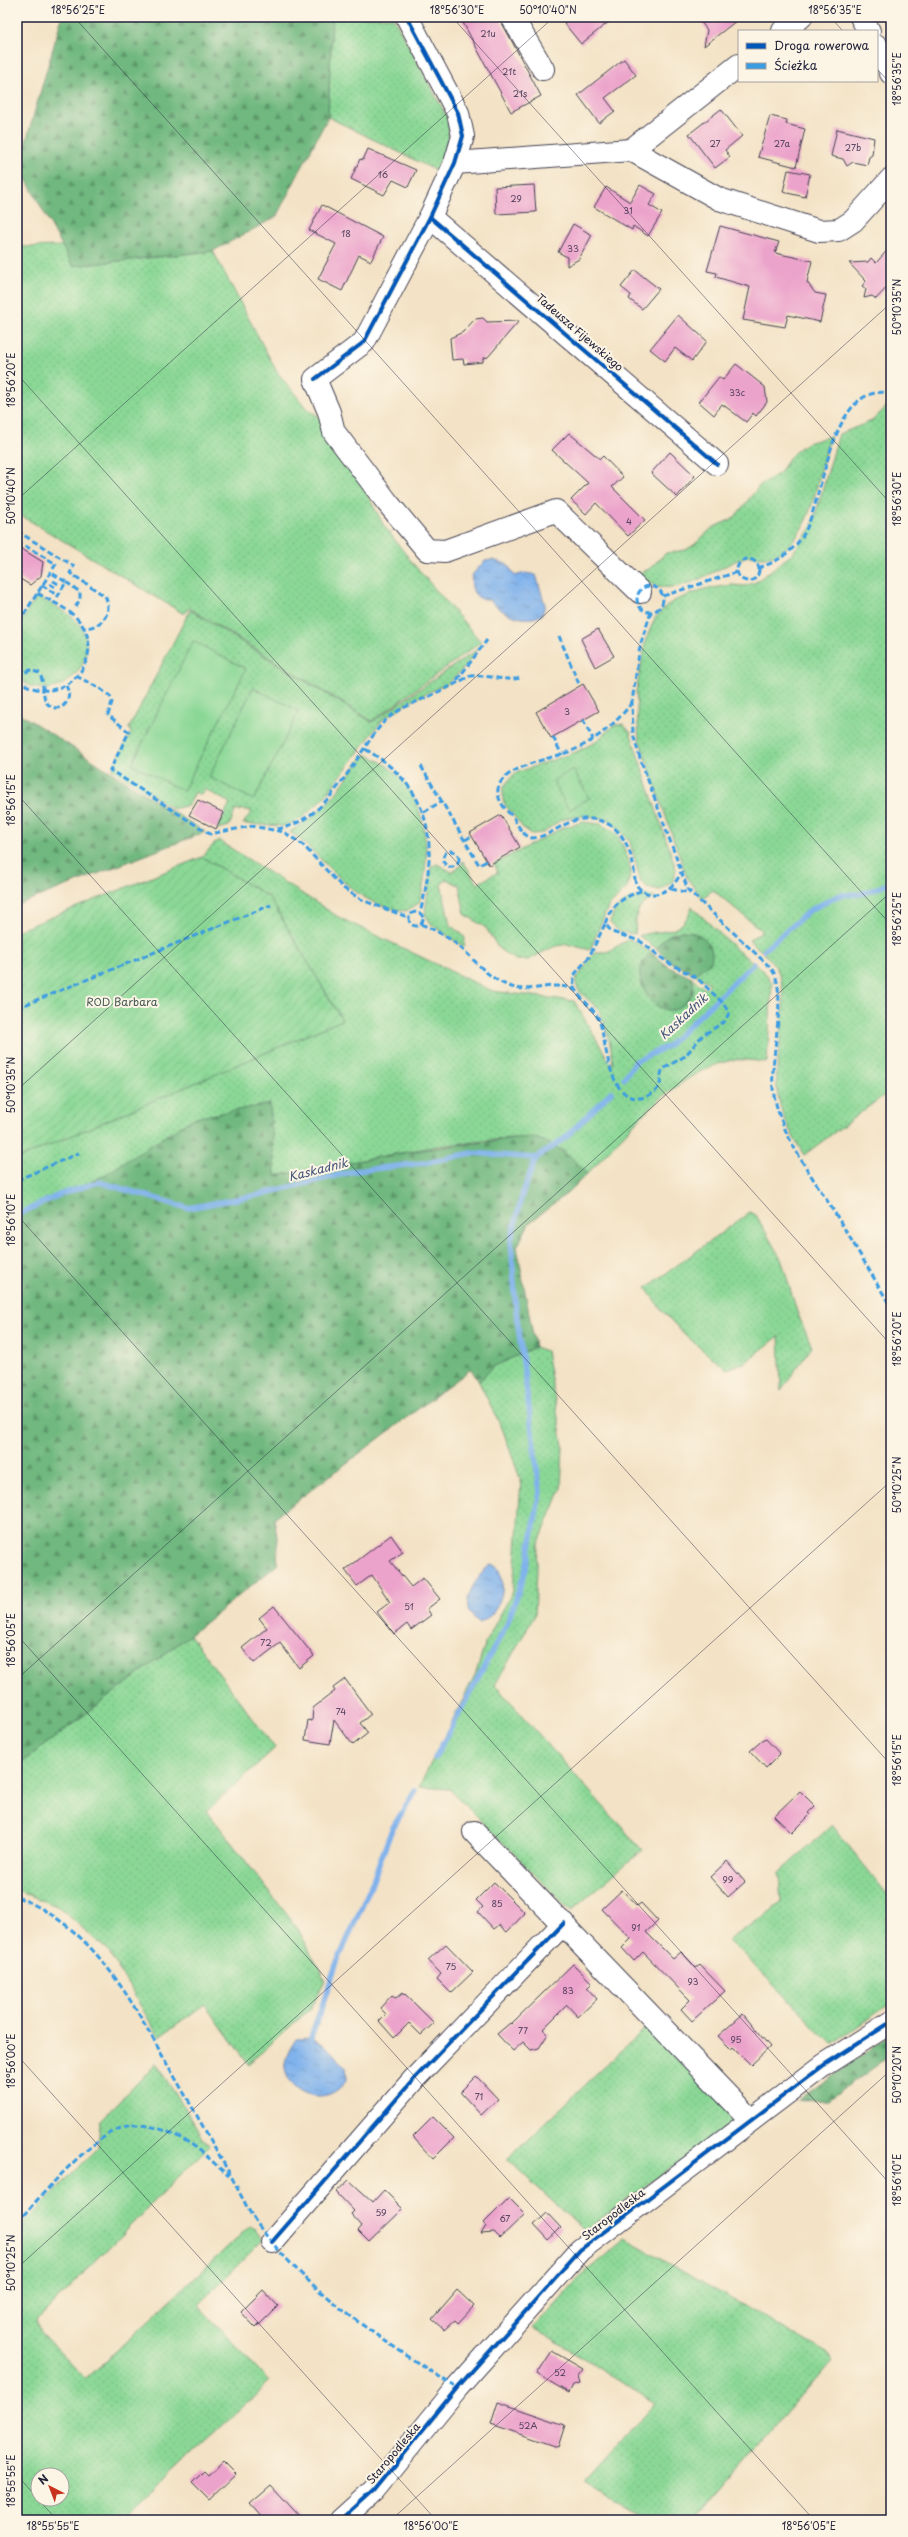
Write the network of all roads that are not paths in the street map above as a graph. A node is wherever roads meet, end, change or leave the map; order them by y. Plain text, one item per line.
1 (512, 17) edge
2 (801, 17) edge
3 (861, 17) edge
4 (411, 19) edge
5 (784, 30) edge
6 (868, 30) edge
7 (878, 48) edge
8 (738, 66) edge
9 (543, 69) dead end
10 (891, 74) edge
11 (631, 150) junction
12 (455, 163) junction
13 (891, 179) edge
14 (430, 217) junction
15 (717, 464) dead end
16 (640, 592) dead end
17 (474, 1832) dead end
18 (564, 1923) junction
19 (891, 2022) edge
20 (750, 2119) junction
21 (272, 2242) dead end
22 (341, 2520) edge

1 - 9 street
2 - 5 street
3 - 6 street
4 - 12 street
7 - 10 street
8 - 11 street
11 - 12 street
11 - 13 street
12 - 14 street
14 - 15 street, Tadeusza Fijewskiego
14 - 16 street
17 - 18 street
18 - 20 street
18 - 21 street
19 - 20 street, Staropodleska
20 - 22 street, Staropodleska

